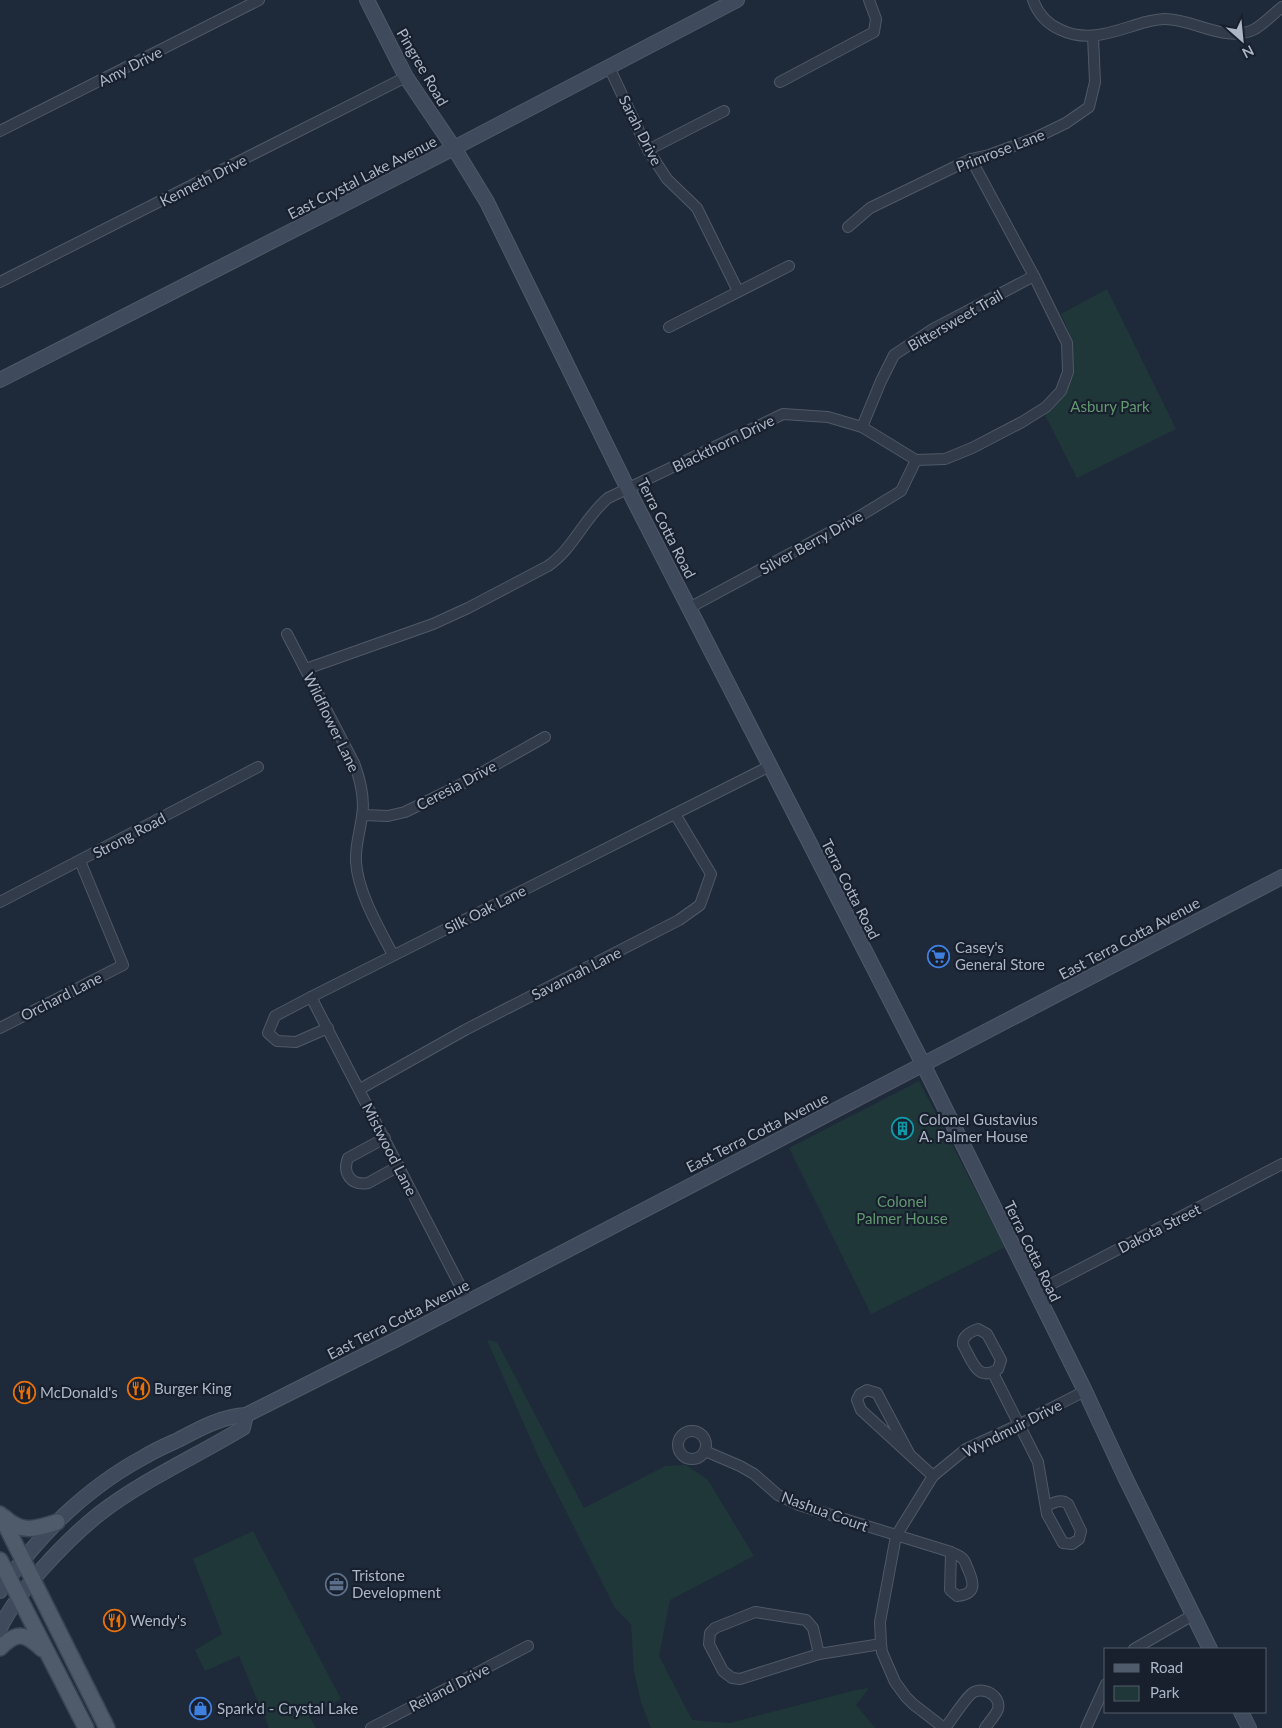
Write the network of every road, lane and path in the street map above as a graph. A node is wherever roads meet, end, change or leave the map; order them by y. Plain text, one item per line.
1 (260, 0) edge
2 (367, 0) edge
3 (737, 0) edge
4 (869, 0) edge
5 (1032, 0) edge
6 (1282, 7) edge
7 (1093, 36) junction
8 (610, 67) junction
9 (406, 77) junction
10 (780, 82) dead end
11 (724, 111) dead end
12 (0, 131) edge
13 (454, 148) junction
14 (648, 150) junction
15 (971, 159) junction
16 (848, 226) dead end
17 (789, 266) dead end
18 (1034, 276) junction
19 (0, 282) edge
20 (738, 292) junction
21 (669, 327) dead end
22 (0, 380) edge
23 (862, 427) junction
24 (916, 460) junction
25 (628, 489) junction
26 (689, 608) junction
27 (287, 634) dead end
28 (306, 669) junction
29 (545, 737) dead end
30 (770, 766) junction
31 (258, 768) dead end
32 (674, 814) junction
33 (363, 815) junction
34 (80, 861) junction
35 (1282, 877) edge
36 (0, 902) edge
37 (393, 955) junction
38 (311, 997) junction
39 (0, 1028) edge
40 (328, 1028) junction
41 (923, 1064) junction
42 (360, 1089) junction
43 (385, 1138) junction
44 (1282, 1164) edge
45 (399, 1166) junction
46 (1036, 1292) junction
47 (468, 1301) junction
48 (993, 1373) junction
49 (1084, 1391) junction
50 (246, 1415) junction
51 (1018, 1425) junction
52 (705, 1451) dead end
53 (910, 1455) junction
54 (933, 1476) junction
55 (1046, 1506) dead end
56 (0, 1514) edge
57 (57, 1522) junction
58 (896, 1536) junction
59 (951, 1552) dead end
60 (0, 1560) edge
61 (24, 1560) junction
62 (9, 1577) junction
63 (33, 1579) junction
64 (0, 1591) edge
65 (18, 1597) junction
66 (1193, 1615) junction
67 (0, 1628) edge
68 (881, 1644) junction
69 (528, 1646) dead end
70 (0, 1648) edge
71 (1136, 1648) edge
72 (1210, 1648) edge
73 (820, 1654) junction
74 (51, 1660) junction
75 (1104, 1688) edge
76 (1242, 1713) edge
77 (86, 1728) edge
78 (107, 1728) edge
79 (370, 1728) edge
80 (945, 1728) edge
81 (985, 1728) edge
82 (1086, 1728) edge
83 (1249, 1728) edge

1 - 12 street, Amy Drive
2 - 9 street, Pingree Road
3 - 8 street, East Crystal Lake Avenue
4 - 10 street
5 - 7 street
6 - 7 street
7 - 15 street, Primrose Lane
8 - 13 street, East Crystal Lake Avenue
8 - 14 street, Sarah Drive
9 - 13 street, Pingree Road
9 - 19 street, Kenneth Drive
11 - 14 street
13 - 22 street, East Crystal Lake Avenue
13 - 25 street, Terra Cotta Road
14 - 20 street, Sarah Drive
15 - 16 street, Primrose Lane
15 - 18 street
17 - 20 street
18 - 23 street, Bittersweet Trail
18 - 24 street
20 - 21 street
23 - 24 street, Blackthorn Drive
23 - 25 street, Blackthorn Drive
24 - 26 street, Silver Berry Drive
25 - 26 street, Terra Cotta Road
25 - 28 street, Blackthorn Drive
26 - 30 street, Terra Cotta Road
27 - 28 street, Wildflower Lane
28 - 33 street, Wildflower Lane
29 - 33 street, Ceresia Drive
30 - 32 street, Silk Oak Lane
30 - 41 street, Terra Cotta Road
31 - 34 street, Strong Road
32 - 37 street, Silk Oak Lane
32 - 42 street, Savannah Lane
33 - 37 street, Wildflower Lane
34 - 36 street, Strong Road
34 - 39 street, Orchard Lane
35 - 41 street, East Terra Cotta Avenue
37 - 38 street, Silk Oak Lane
38 - 40 street, Mistwood Lane
38 - 40 street, Silk Oak Lane
40 - 42 street, Mistwood Lane
41 - 46 street, Terra Cotta Road
41 - 47 street, East Terra Cotta Avenue
42 - 43 street, Mistwood Lane
43 - 45 street, Mistwood Lane
43 - 45 street
44 - 46 street, Dakota Street
45 - 47 street, Mistwood Lane
46 - 49 street, Terra Cotta Road
47 - 50 street, East Terra Cotta Avenue
48 - 48 street
48 - 51 street
49 - 51 street, Wyndmuir Drive
49 - 66 street, Terra Cotta Road
50 - 57 street, East Terra Cotta Avenue
50 - 63 street, East Terra Cotta Avenue
51 - 54 street, Wyndmuir Drive
51 - 55 street
52 - 58 street, Nashua Court
53 - 53 street
53 - 54 street
54 - 58 street, Wyndmuir Drive
56 - 57 main road
56 - 61 main road
57 - 61 street, East Terra Cotta Avenue
58 - 59 street, Nashua Court
58 - 68 street, Wyndmuir Drive
60 - 62 main road
61 - 62 street, East Terra Cotta Avenue
61 - 63 main road
62 - 64 street, East Terra Cotta Avenue
62 - 65 main road
63 - 65 street, East Terra Cotta Avenue
63 - 78 main road
65 - 67 street, East Terra Cotta Avenue
65 - 74 main road
66 - 71 street
66 - 72 street, Terra Cotta Road
68 - 73 street
68 - 80 street, Wyndmuir Drive
69 - 79 street, Reiland Drive
70 - 74 main road
73 - 73 street
74 - 77 main road
75 - 82 street
76 - 83 street
80 - 81 street

